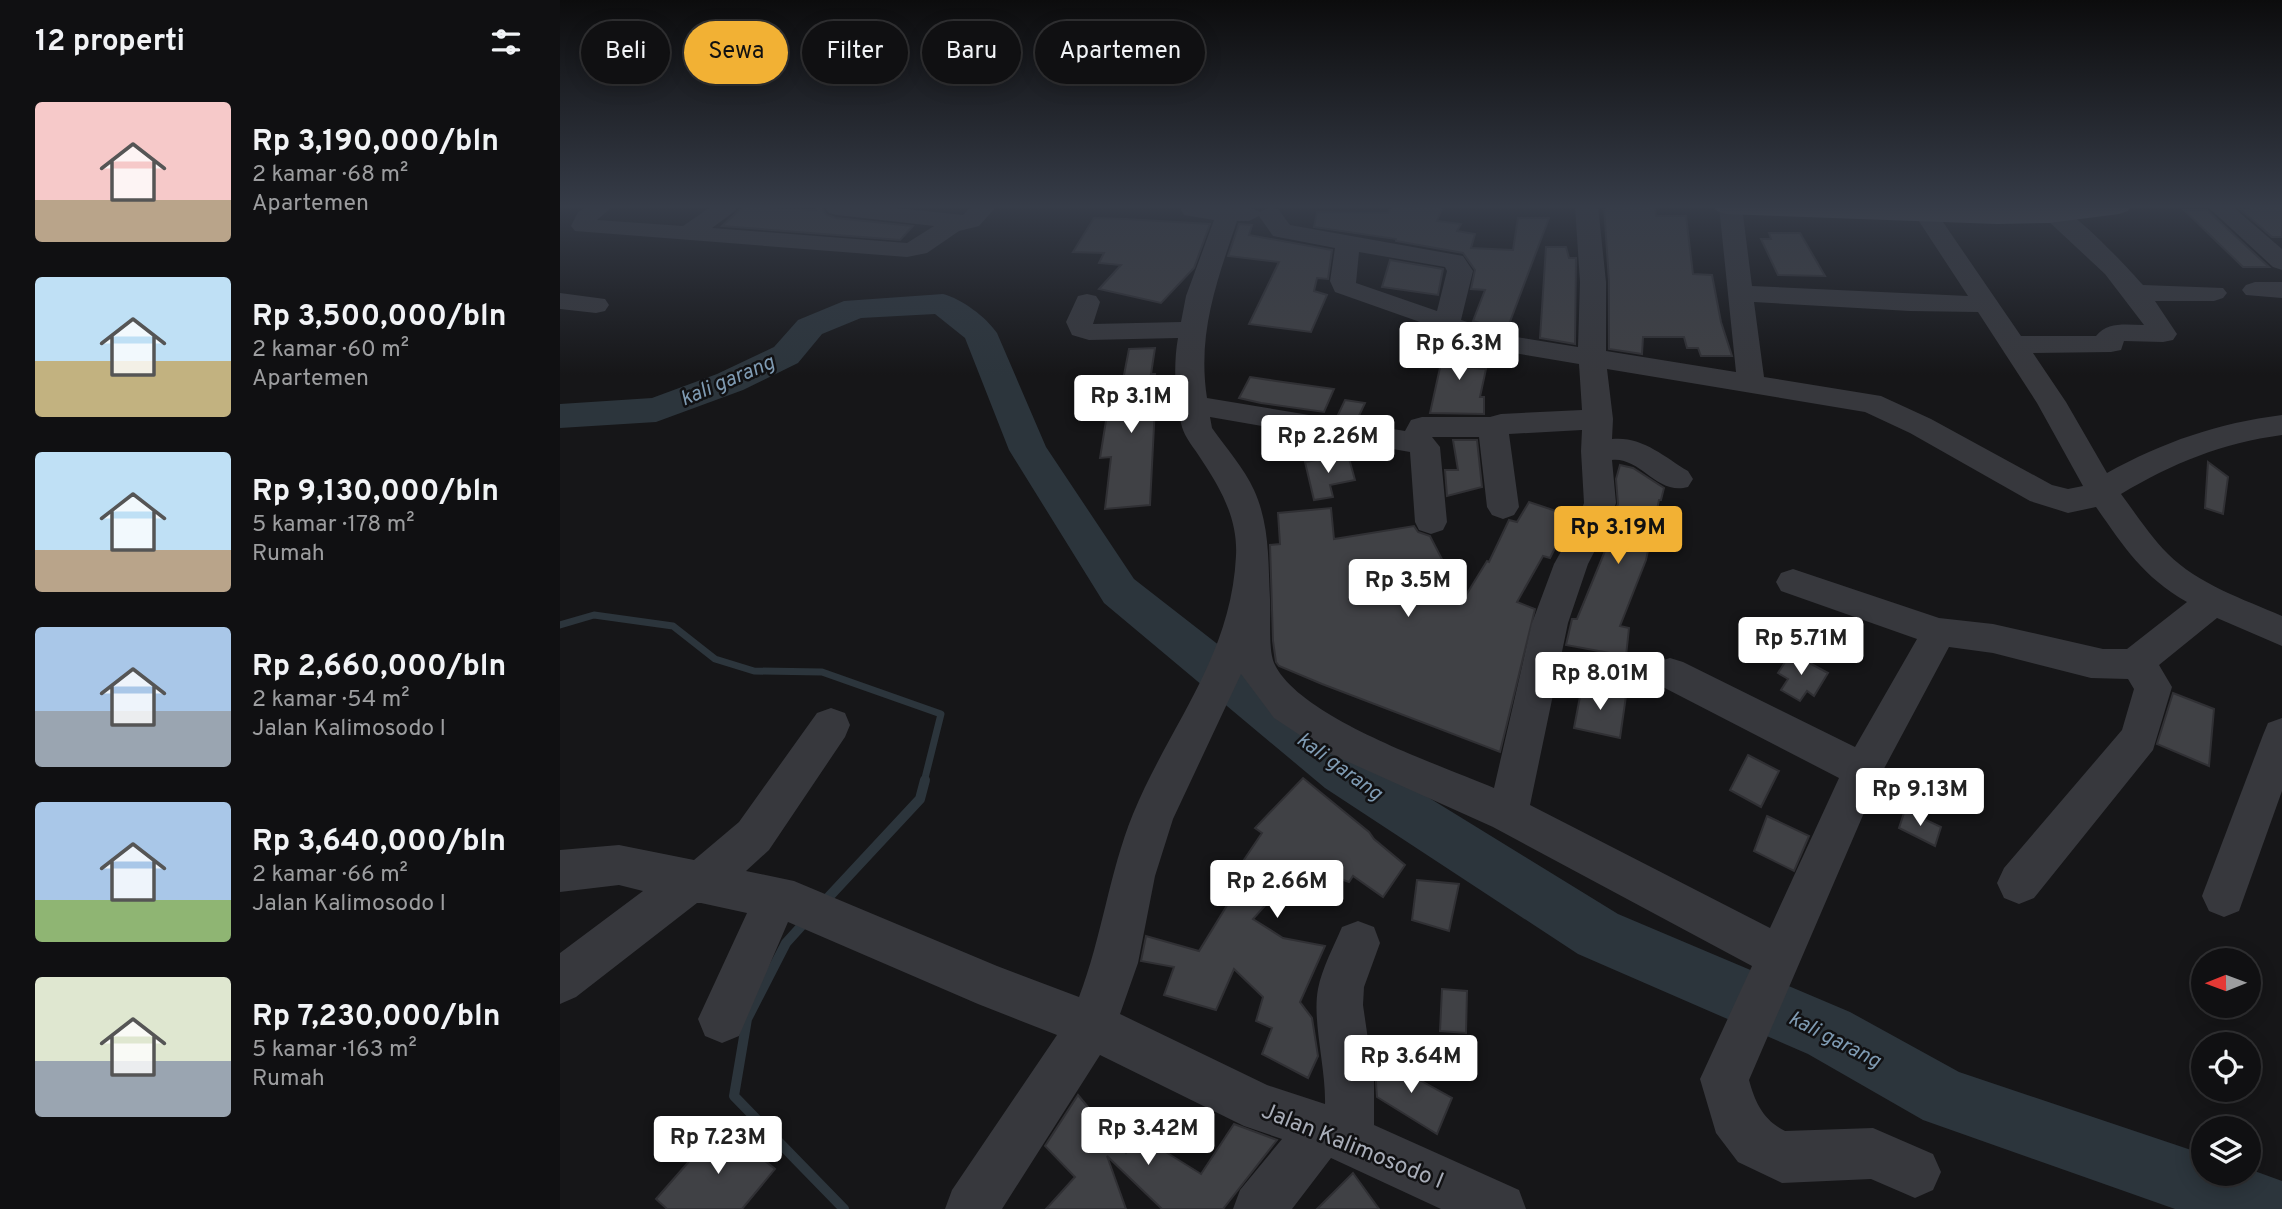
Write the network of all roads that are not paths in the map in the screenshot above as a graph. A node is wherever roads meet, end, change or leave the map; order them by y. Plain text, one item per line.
1 (1211, 262) edge
2 (1346, 262) edge
3 (1456, 262) edge
4 (1591, 262) edge
5 (1737, 262) edge
6 (1959, 262) edge
7 (2108, 262) edge
8 (2255, 290) dead end
9 (2282, 290) edge
10 (1742, 293) junction
11 (2136, 293) junction
12 (2214, 293) dead end
13 (560, 301) edge
14 (1087, 302) dead end
15 (1987, 304) junction
16 (596, 306) dead end
17 (1447, 324) junction
18 (1192, 330) junction
19 (2014, 345) junction
20 (1592, 358) junction
21 (1751, 383) junction
22 (1193, 405) junction
23 (2282, 425) edge
24 (1493, 427) junction
25 (1597, 435) junction
26 (1415, 442) junction
27 (1677, 479) dead end
28 (2101, 490) junction
29 (1503, 506) dead end
30 (1432, 522) dead end
31 (1252, 577) junction
32 (1793, 582) dead end
33 (2213, 601) junction
34 (1939, 632) junction
35 (2282, 632) edge
36 (2137, 662) junction
37 (1670, 673) dead end
38 (831, 725) dead end
39 (2282, 735) edge
40 (1863, 770) junction
41 (1508, 814) junction
42 (560, 871) edge
43 (695, 882) junction
44 (2019, 883) dead end
45 (2224, 896) dead end
46 (799, 906) junction
47 (1358, 943) dead end
48 (560, 981) edge
49 (1768, 984) junction
50 (722, 1019) dead end
51 (1093, 1025) junction
52 (1336, 1134) junction
53 (1915, 1172) dead end
54 (1443, 1200) edge
55 (971, 1209) edge
56 (1259, 1209) edge
57 (1500, 1209) edge

1 - 18 street
2 - 17 street
3 - 17 street
4 - 20 street
5 - 10 street
6 - 15 street
7 - 11 street
8 - 9 street
10 - 15 street
10 - 21 street
11 - 12 street
11 - 19 street
13 - 16 street
14 - 18 street
15 - 19 street
17 - 20 street
18 - 22 street
19 - 28 street
20 - 21 street
20 - 25 street
21 - 28 street
22 - 26 street
22 - 31 street
23 - 28 street
24 - 25 street
24 - 26 street
24 - 29 street
25 - 27 street
25 - 41 street
26 - 30 street
28 - 33 street
31 - 41 street
31 - 51 street
32 - 34 street
33 - 35 street
33 - 36 street
34 - 36 street
34 - 40 street
36 - 44 street
37 - 40 street
38 - 43 street
39 - 45 street
40 - 49 street
41 - 49 street
42 - 43 street, Jalan Kalimosodo I
43 - 46 street, Jalan Kalimosodo I
43 - 48 street
46 - 50 street
46 - 51 street, Jalan Kalimosodo I
47 - 52 street
49 - 53 street
51 - 52 street, Jalan Kalimosodo I
51 - 55 street
52 - 54 street, Jalan Kalimosodo I
52 - 56 street
54 - 57 street, Jalan Kalimosodo I

